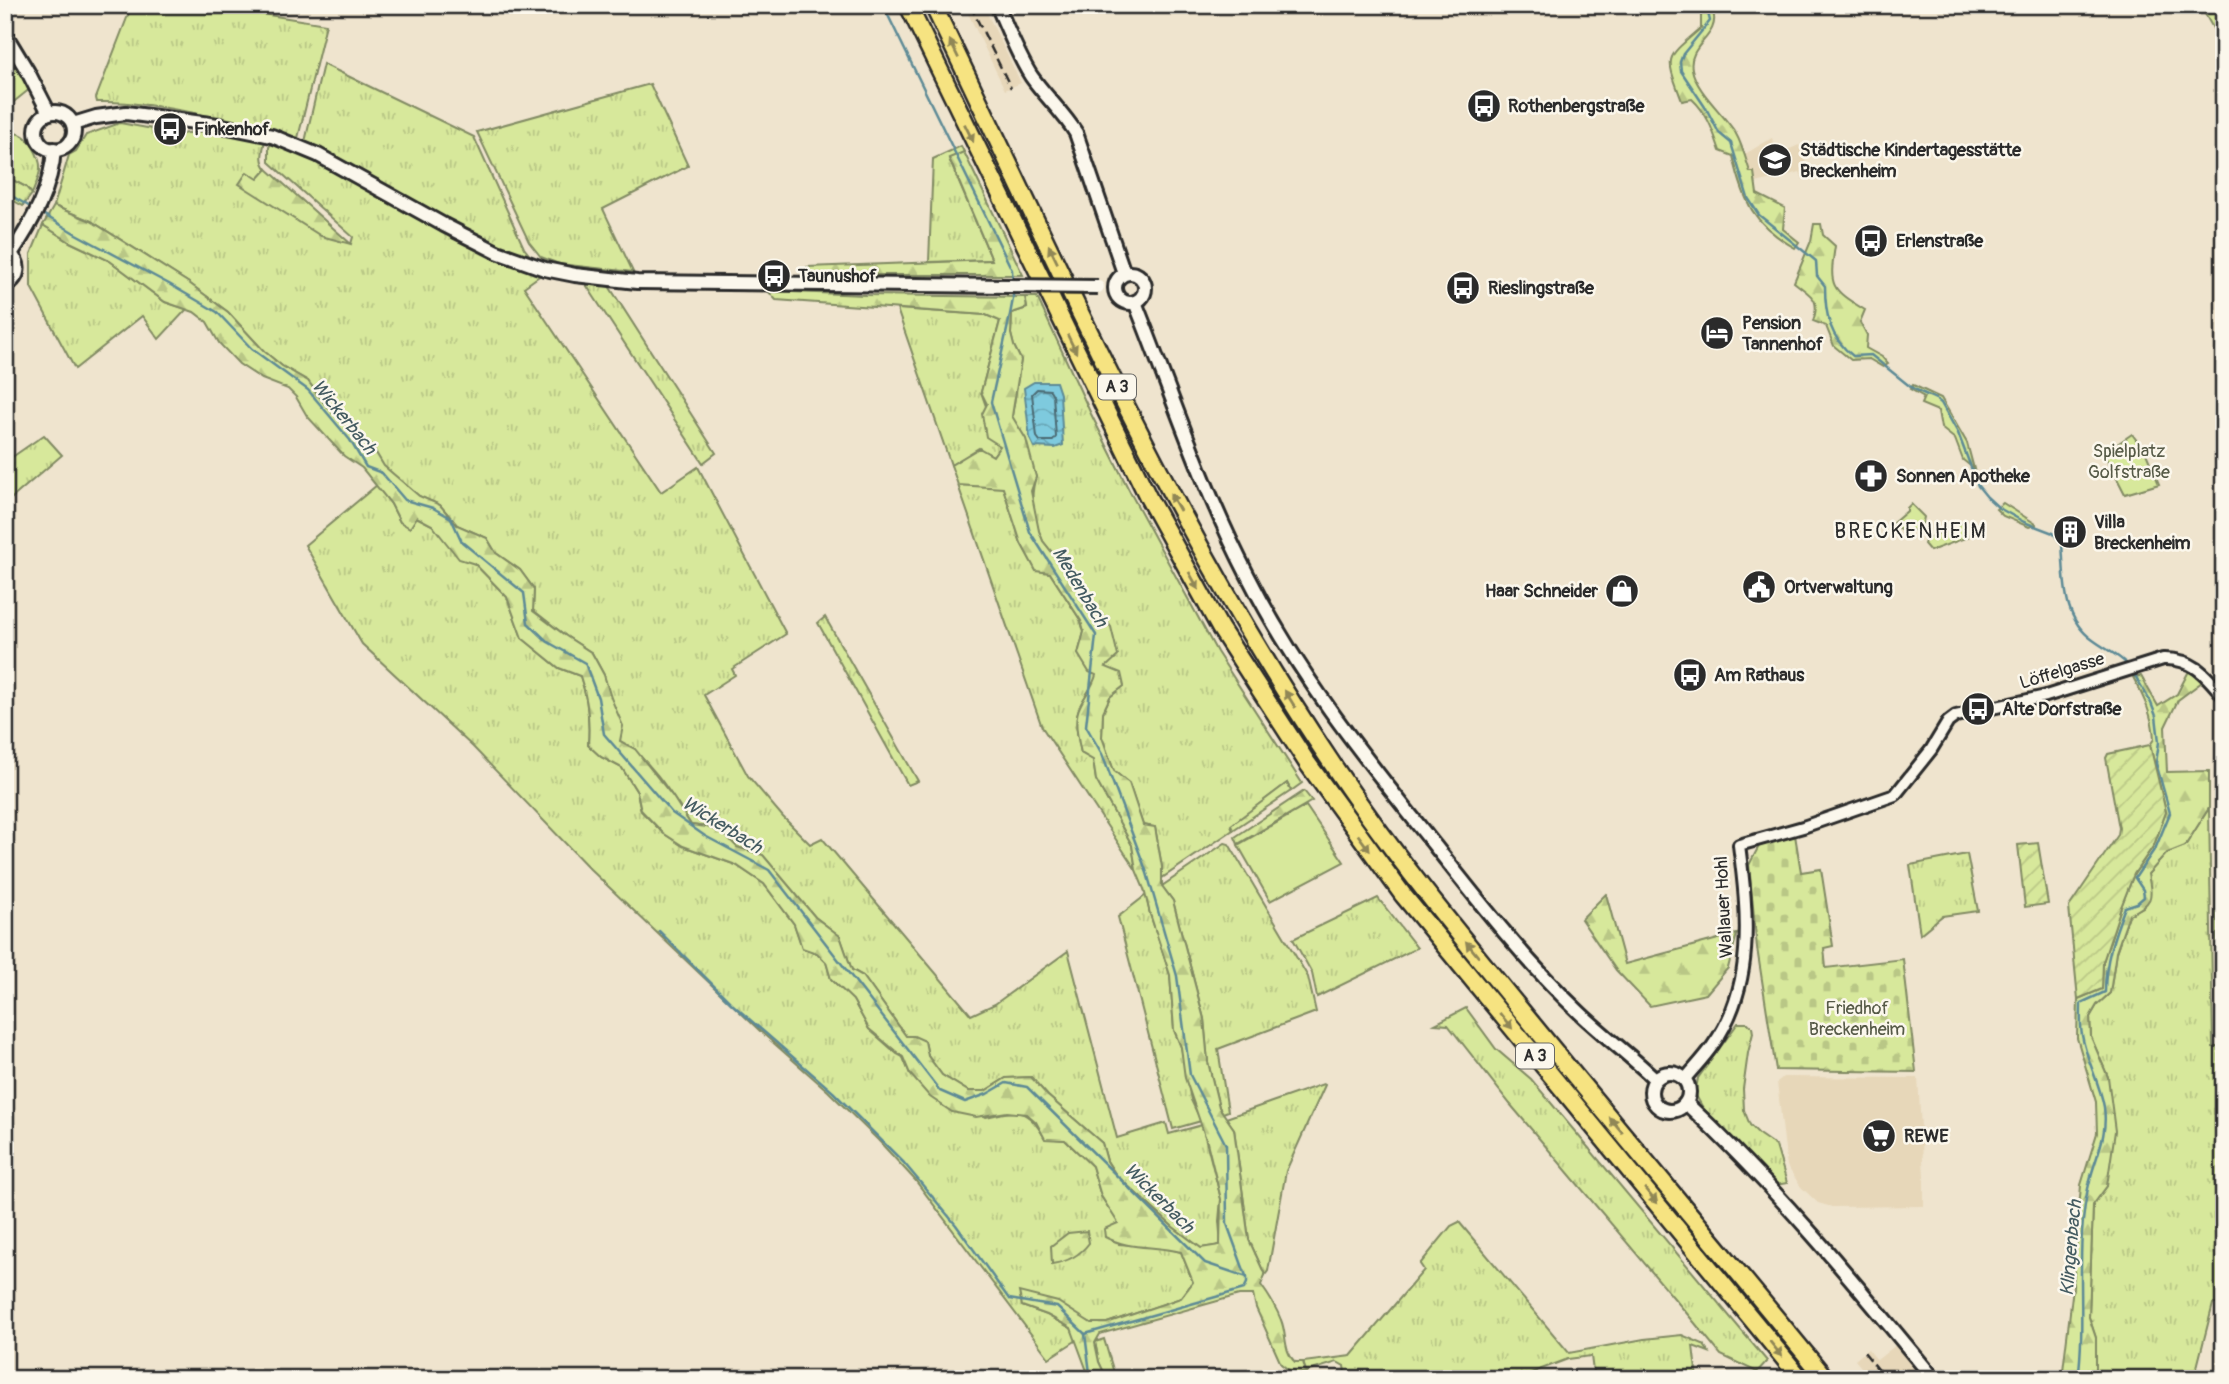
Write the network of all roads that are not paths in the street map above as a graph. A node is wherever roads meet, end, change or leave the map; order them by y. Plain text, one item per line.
1 (908, 5) edge
2 (933, 5) edge
3 (997, 5) edge
4 (5, 34) edge
5 (49, 113) junction
6 (73, 124) junction
7 (54, 149) junction
8 (8, 252) edge
9 (1124, 273) junction
10 (5, 286) edge
11 (1114, 287) junction
12 (1135, 302) junction
13 (2224, 696) edge
14 (1739, 845) joint
15 (1656, 1079) junction
16 (1685, 1079) junction
17 (1686, 1104) junction
18 (1801, 1379) edge
19 (1826, 1379) edge
20 (1934, 1379) edge

1 -> 18 highway, A 3
19 -> 2 highway, A 3
3 - 9 main road
4 - 5 main road
5 - 6 main road
5 - 7 main road
6 - 7 main road
6 - 11 main road, bridge
7 - 8 main road
8 - 10 main road
9 - 11 main road
9 - 12 main road
11 - 12 main road
12 - 15 main road
13 - 14 street, Löffelgasse
14 - 16 street, Wallauer Hohl
15 - 16 main road
15 - 17 main road
16 - 17 main road
17 - 20 main road

